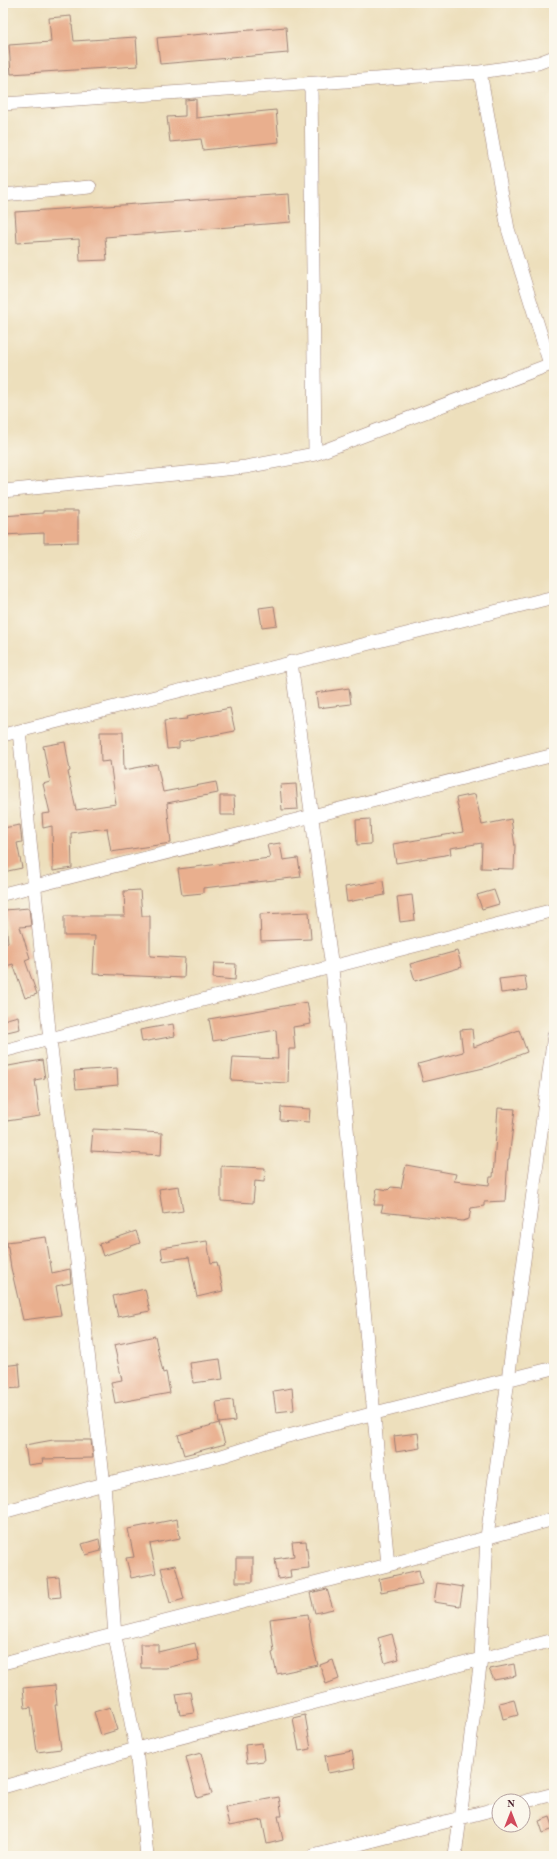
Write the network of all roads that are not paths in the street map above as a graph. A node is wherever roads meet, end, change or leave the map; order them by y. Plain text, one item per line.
1 (554, 57) edge
2 (480, 72) junction
3 (311, 84) junction
4 (3, 104) edge
5 (90, 187) dead end
6 (3, 195) edge
7 (552, 364) edge
8 (315, 454) junction
9 (3, 491) edge
10 (554, 596) edge
11 (291, 662) junction
12 (19, 731) junction
13 (3, 734) edge
14 (554, 755) edge
15 (312, 816) junction
16 (34, 887) junction
17 (3, 894) edge
18 (554, 910) edge
19 (332, 968) junction
20 (554, 1035) edge
21 (50, 1040) junction
22 (3, 1051) edge
23 (554, 1368) edge
24 (508, 1381) junction
25 (375, 1413) junction
26 (104, 1484) junction
27 (3, 1512) edge
28 (554, 1519) edge
29 (487, 1537) junction
30 (388, 1564) junction
31 (115, 1636) junction
32 (554, 1640) edge
33 (481, 1659) junction
34 (3, 1663) edge
35 (136, 1749) junction
36 (3, 1787) edge
37 (554, 1794) edge
38 (531, 1800) edge
39 (491, 1810) edge
40 (460, 1819) junction
41 (147, 1856) edge
42 (313, 1856) edge
43 (456, 1856) edge

1 - 2 street
2 - 3 street
2 - 7 street
3 - 4 street
3 - 8 street
5 - 6 street
7 - 8 street
8 - 9 street
10 - 11 street
11 - 12 street
11 - 15 street
12 - 13 street
12 - 16 street
14 - 15 street
15 - 16 street
15 - 19 street
16 - 17 street
16 - 21 street
18 - 19 street
19 - 21 street
19 - 25 street
20 - 24 street
21 - 22 street
21 - 26 street
23 - 24 street
24 - 25 street
24 - 29 street
25 - 26 street
25 - 30 street
26 - 27 street
26 - 31 street
28 - 29 street
29 - 30 street
29 - 33 street
30 - 31 street
31 - 34 street
31 - 35 street
32 - 33 street
33 - 35 street
33 - 40 street
35 - 36 street
35 - 41 street
37 - 38 street
39 - 40 street
40 - 42 street
40 - 43 street

